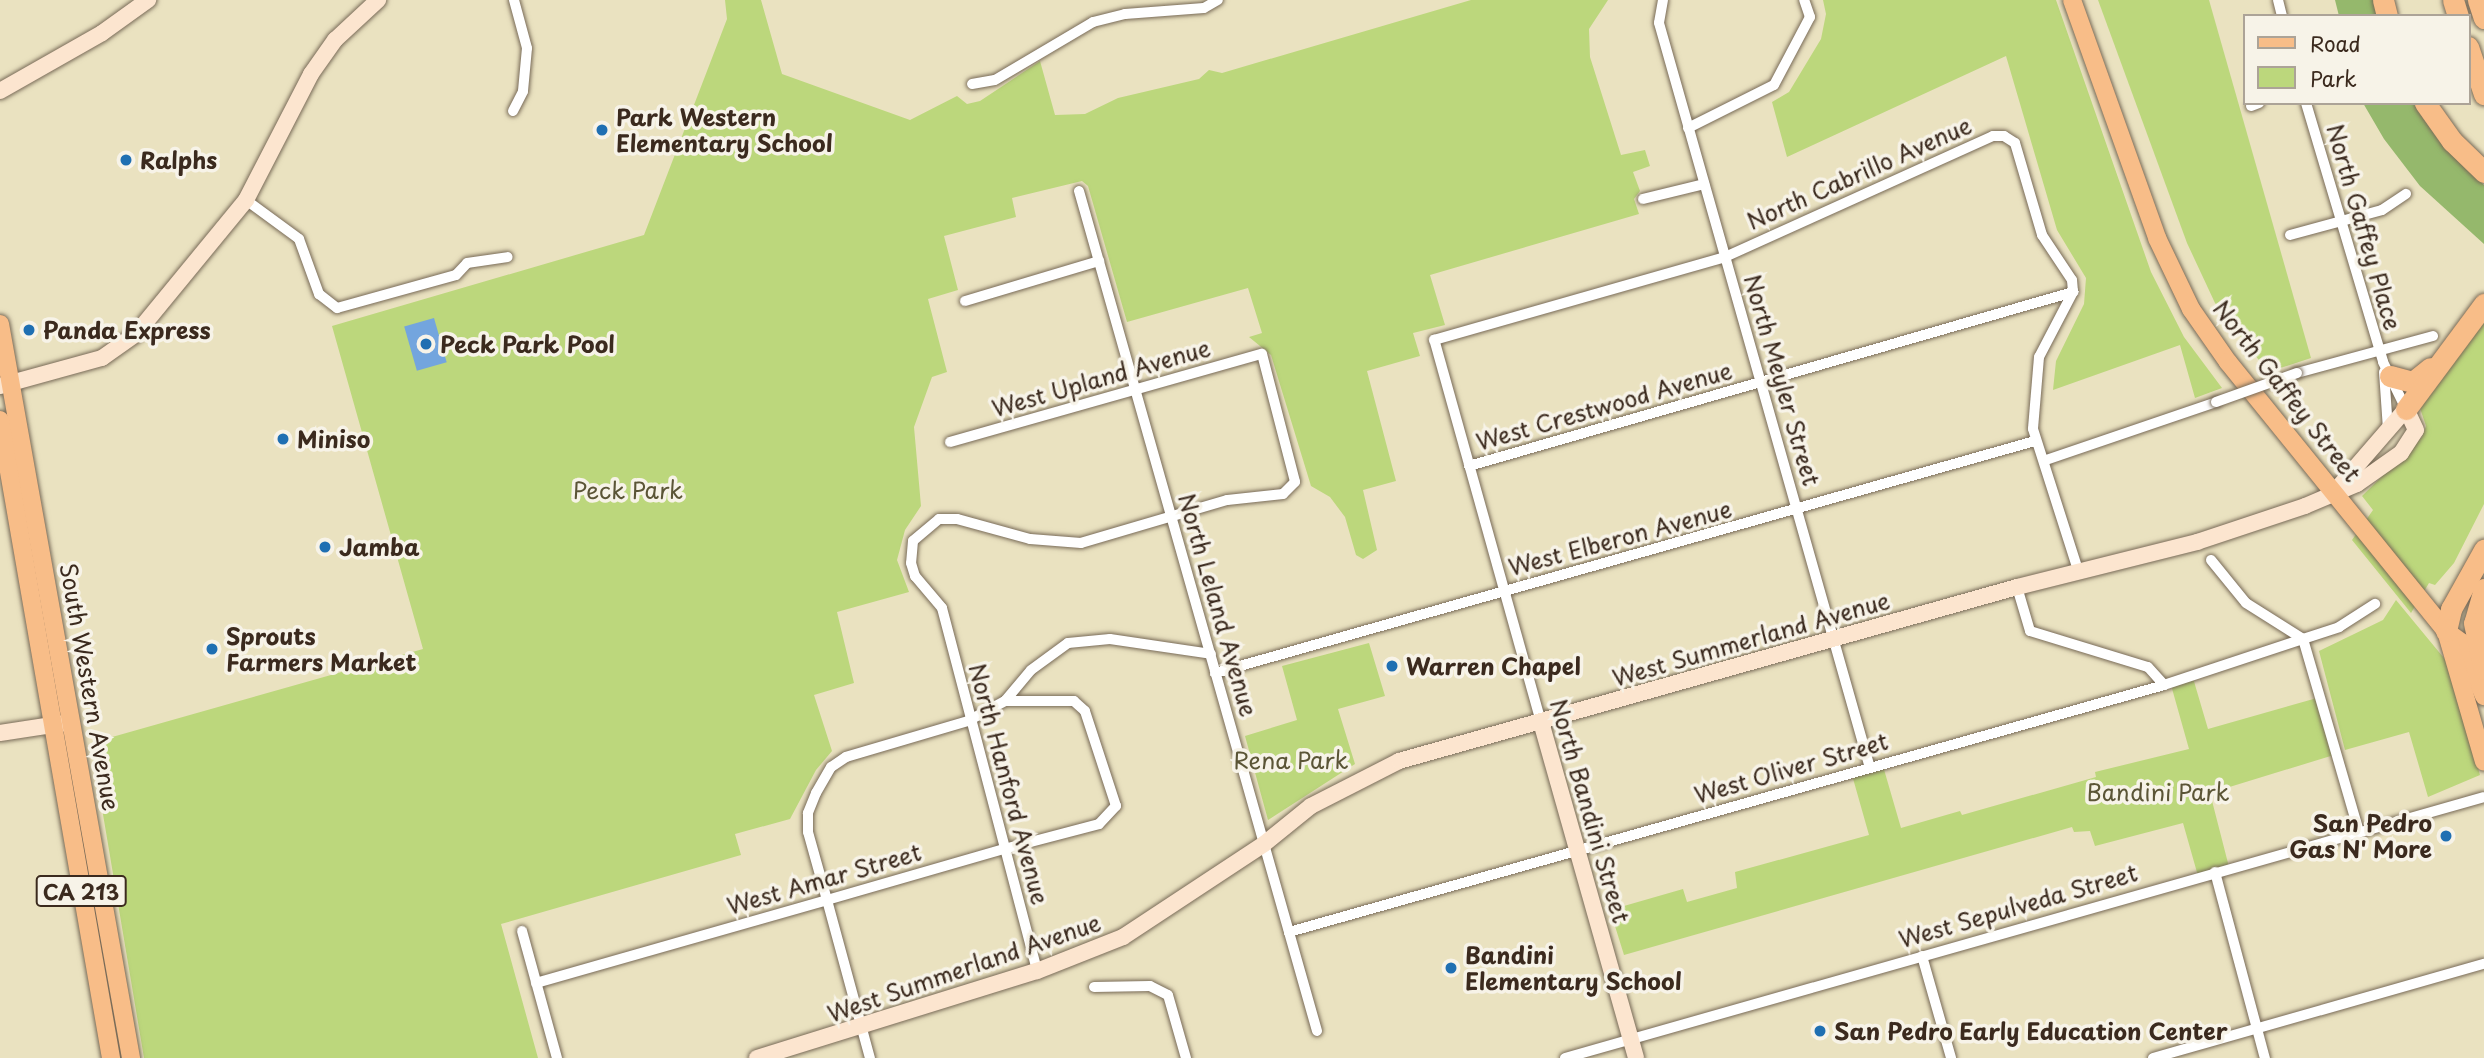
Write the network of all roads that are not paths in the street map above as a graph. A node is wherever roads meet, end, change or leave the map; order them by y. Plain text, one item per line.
1 (148, 0) edge
2 (378, 0) edge
3 (514, 0) edge
4 (1218, 0) edge
5 (1804, 0) edge
6 (2072, 0) edge
7 (2478, 0) edge
8 (1662, 1) edge
9 (2484, 18) edge
10 (2470, 53) edge
11 (972, 84) dead end
12 (0, 91) edge
13 (2484, 94) edge
14 (2307, 105) edge
15 (2426, 105) edge
16 (513, 111) dead end
17 (1688, 128) junction
18 (2484, 172) edge
19 (1704, 184) junction
20 (1079, 191) dead end
21 (2406, 194) dead end
22 (246, 200) junction
23 (1643, 200) dead end
24 (2340, 220) junction
25 (2290, 235) dead end
26 (508, 257) dead end
27 (1725, 257) junction
28 (1099, 261) junction
29 (2073, 292) junction
30 (965, 302) dead end
31 (2484, 304) edge
32 (0, 324) edge
33 (2433, 336) dead end
34 (2456, 342) junction
35 (2384, 363) junction
36 (7, 384) edge
37 (1762, 384) junction
38 (1135, 390) junction
39 (2406, 409) junction
40 (0, 420) edge
41 (2388, 433) junction
42 (2035, 440) junction
43 (950, 442) dead end
44 (2046, 460) junction
45 (1469, 466) junction
46 (2335, 491) junction
47 (1797, 510) junction
48 (1170, 514) junction
49 (2484, 550) edge
50 (2211, 560) dead end
51 (2078, 570) junction
52 (2017, 587) junction
53 (2484, 589) edge
54 (1504, 592) junction
55 (2375, 604) dead end
56 (2446, 631) junction
57 (1833, 639) junction
58 (2303, 639) junction
59 (1210, 654) junction
60 (2484, 669) edge
61 (1215, 673) junction
62 (2164, 685) junction
63 (2484, 696) edge
64 (1006, 701) junction
65 (968, 721) junction
66 (71, 722) junction
67 (1541, 722) junction
68 (52, 724) junction
69 (0, 733) edge
70 (2484, 762) edge
71 (1870, 768) junction
72 (2484, 797) edge
73 (2359, 832) junction
74 (1264, 844) junction
75 (1004, 849) junction
76 (1577, 850) junction
77 (2215, 872) junction
78 (827, 900) junction
79 (522, 931) dead end
80 (1289, 932) junction
81 (1922, 956) junction
82 (2484, 964) edge
83 (1037, 971) junction
84 (536, 983) junction
85 (1094, 986) dead end
86 (862, 1028) junction
87 (2256, 1029) junction
88 (1317, 1031) dead end
89 (1631, 1040) junction
90 (111, 1058) edge
91 (131, 1058) edge
92 (557, 1058) edge
93 (757, 1058) edge
94 (870, 1058) edge
95 (1186, 1058) edge
96 (1565, 1058) edge
97 (1636, 1058) edge
98 (1951, 1058) edge
99 (2153, 1058) edge
100 (2264, 1058) edge

1 - 12 main road
2 - 22 main road
3 - 16 street
4 - 11 street
5 - 17 street
6 - 46 main road, North Gaffey Street
7 - 9 highway
8 - 17 street, North Meyler Street
10 - 13 highway
14 - 24 street, North Gaffey Place
15 - 18 highway
17 - 19 street, North Meyler Street
19 - 23 street
19 - 27 street, North Meyler Street
20 - 28 street, North Leland Avenue
21 - 24 street
22 - 26 street
22 - 36 main road
24 - 25 street
24 - 35 street, North Gaffey Place
27 - 29 street, North Cabrillo Avenue
27 - 37 street, North Meyler Street
27 - 45 street, North Bandini Street
28 - 30 street
28 - 38 street, North Leland Avenue
29 - 37 street, West Crestwood Avenue
29 - 42 street
31 - 34 highway
32 - 36 main road, South Western Avenue / CA 213
33 - 35 street
34 - 35 highway
34 - 39 highway
35 - 39 street, North Gaffey Place
35 - 41 street, North Gaffey Place
35 - 44 street, bridge
36 - 66 main road, South Western Avenue / CA 213
37 - 45 street, West Crestwood Avenue
37 - 47 street, North Meyler Street
38 - 43 street, West Upland Avenue
38 - 48 street, North Leland Avenue
38 - 48 street, West Upland Avenue
39 - 41 main road
39 - 46 main road, West Summerland Avenue
40 - 68 main road, South Western Avenue / CA 213
41 - 46 main road
42 - 44 street
42 - 47 street, West Elberon Avenue
44 - 51 street
45 - 54 street, North Bandini Street
46 - 51 main road, West Summerland Avenue
46 - 56 main road, North Gaffey Street
47 - 54 street, West Elberon Avenue
47 - 57 street, North Meyler Street
48 - 59 street, North Leland Avenue
48 - 65 street, North Hanford Avenue
49 - 56 highway
50 - 58 street
51 - 52 main road, West Summerland Avenue
52 - 57 main road, West Summerland Avenue
52 - 62 street
53 - 60 highway
54 - 61 street, West Elberon Avenue
54 - 67 street, North Bandini Street
55 - 58 street
56 - 63 main road, North Gaffey Street
56 - 70 main road, North Gaffey Street
57 - 67 main road, West Summerland Avenue
57 - 71 street, North Meyler Street
58 - 62 street, West Oliver Street
58 - 73 street
59 - 61 street, North Leland Avenue
59 - 64 street
61 - 74 street, North Leland Avenue
62 - 71 street, West Oliver Street
64 - 65 street
64 - 75 street, West Amar Street
65 - 75 street, North Hanford Avenue
65 - 78 street
66 - 68 main road
66 - 91 main road, South Western Avenue / CA 213
67 - 74 main road, West Summerland Avenue
67 - 76 main road, North Bandini Street
68 - 69 main road
68 - 90 main road, South Western Avenue / CA 213
71 - 76 street, West Oliver Street
72 - 73 street, West Sepulveda Street
73 - 77 street, West Sepulveda Street
74 - 80 street, North Leland Avenue
74 - 83 main road, West Summerland Avenue
75 - 78 street, West Amar Street
75 - 83 street, North Hanford Avenue
76 - 80 street, West Oliver Street
76 - 89 main road, North Bandini Street
77 - 81 street, West Sepulveda Street
77 - 87 street
78 - 84 street, West Amar Street
78 - 86 street
79 - 84 street
80 - 88 street, North Leland Avenue
81 - 89 street, West Sepulveda Street
81 - 98 street
82 - 87 street
83 - 86 main road, West Summerland Avenue
84 - 92 street
85 - 95 street
86 - 93 main road, West Summerland Avenue
86 - 94 street
87 - 99 street
87 - 100 street
89 - 96 street, West Sepulveda Street
89 - 97 main road, North Bandini Street

